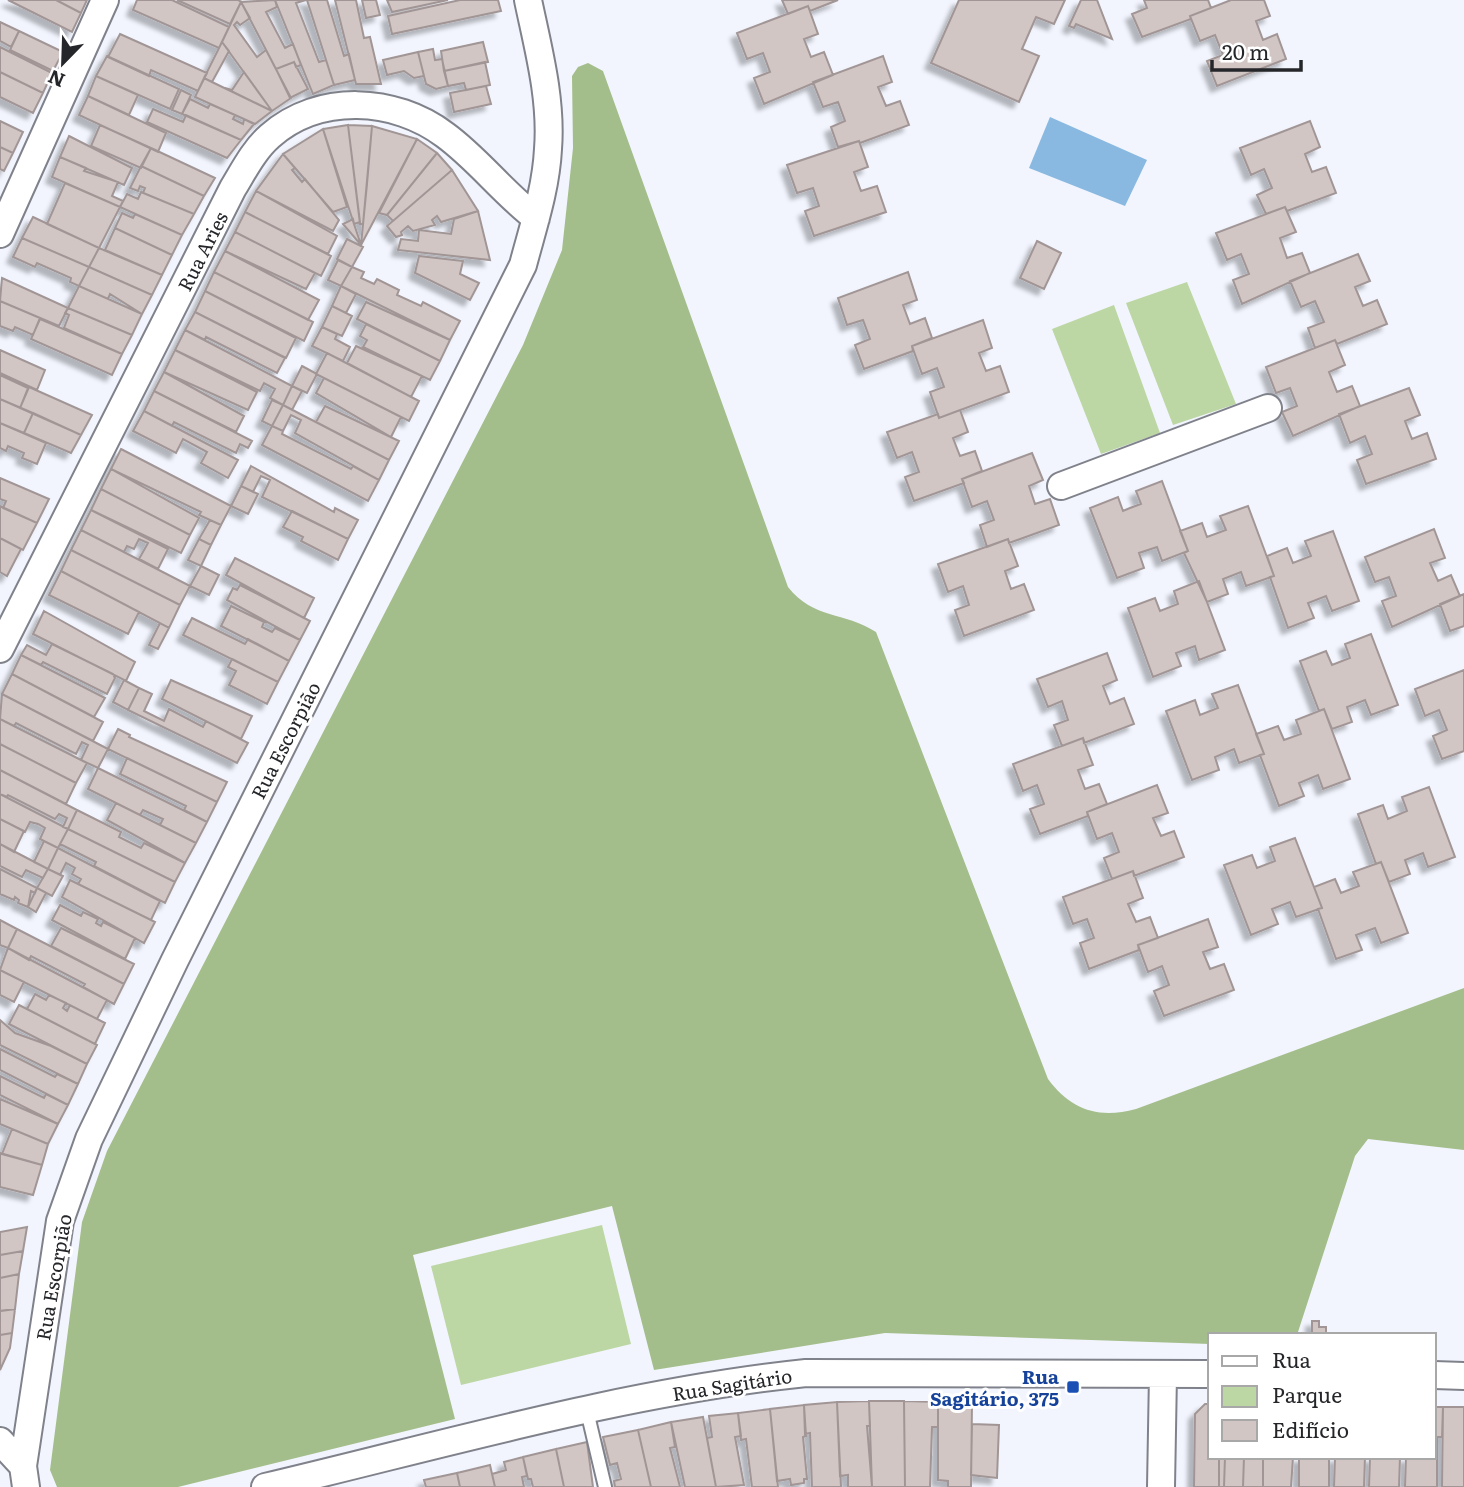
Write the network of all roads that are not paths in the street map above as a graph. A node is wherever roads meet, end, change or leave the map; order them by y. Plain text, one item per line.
1 (105, 0) edge
2 (528, 0) edge
3 (536, 218) junction
4 (0, 234) edge
5 (1268, 408) dead end
6 (1061, 486) dead end
7 (0, 649) edge
8 (1163, 1374) junction
9 (1208, 1374) edge
10 (1436, 1375) edge
11 (1464, 1376) edge
12 (587, 1411) junction
13 (0, 1441) edge
14 (24, 1476) edge
15 (265, 1487) edge
16 (605, 1487) edge
17 (1161, 1487) edge

1 - 4 street
2 - 3 street, Rua Escorpião
3 - 7 street, Rua Aries
3 - 14 street, Rua Escorpião
5 - 6 street
8 - 9 street, Rua Sagitário
8 - 12 street, Rua Sagitário
8 - 17 street
10 - 11 street
12 - 15 street, Rua Sagitário
12 - 16 lane
13 - 14 street

